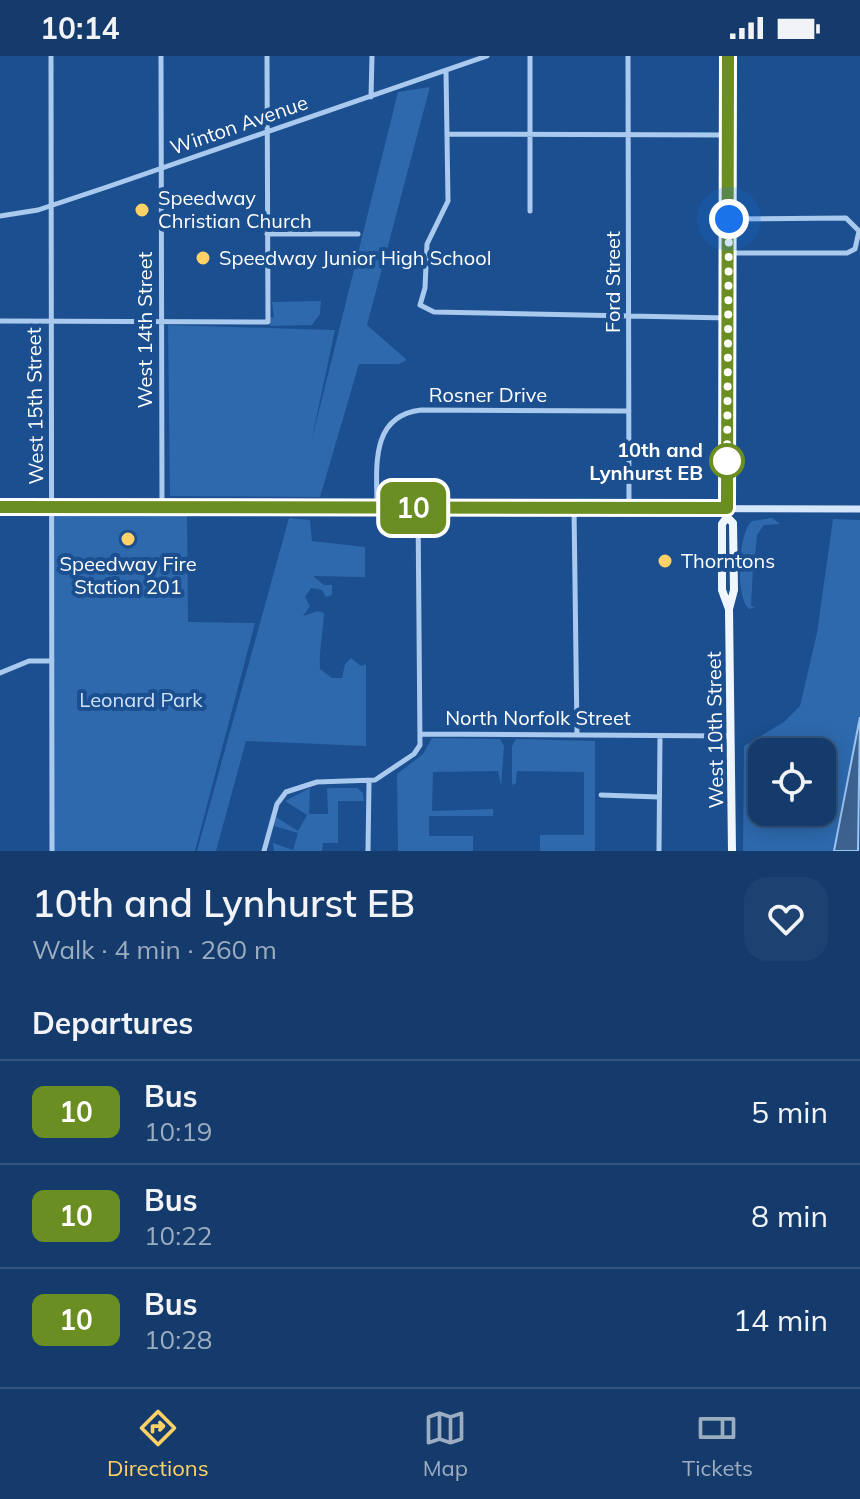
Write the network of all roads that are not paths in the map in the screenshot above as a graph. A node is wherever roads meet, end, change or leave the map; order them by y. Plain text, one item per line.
1 (51, 56) edge
2 (161, 56) edge
3 (267, 56) edge
4 (372, 56) edge
5 (487, 56) edge
6 (530, 56) edge
7 (628, 56) edge
8 (728, 56) edge
9 (446, 71) junction
10 (371, 97) junction
11 (268, 132) junction
12 (447, 134) junction
13 (530, 135) junction
14 (629, 135) junction
15 (729, 135) junction
16 (161, 169) junction
17 (50, 205) junction
18 (530, 211) dead end
19 (0, 216) edge
20 (729, 219) junction
21 (267, 234) junction
22 (358, 234) dead end
23 (729, 253) junction
24 (629, 314) junction
25 (729, 318) junction
26 (0, 321) edge
27 (50, 321) junction
28 (161, 321) junction
29 (629, 411) junction
30 (0, 507) edge
31 (52, 507) junction
32 (162, 507) junction
33 (377, 507) junction
34 (418, 508) junction
35 (574, 508) junction
36 (629, 509) junction
37 (860, 509) edge
38 (727, 513) junction
39 (51, 661) junction
40 (0, 673) edge
41 (421, 734) junction
42 (577, 734) junction
43 (660, 736) junction
44 (731, 736) junction
45 (369, 782) junction
46 (601, 795) dead end
47 (659, 797) junction
48 (52, 851) edge
49 (264, 851) edge
50 (368, 851) edge
51 (659, 851) edge
52 (732, 851) edge

1 - 17 street, West 15th Street
2 - 16 street, West 14th Street
3 - 11 street
4 - 10 street
5 - 9 street, Winton Avenue
6 - 13 street
7 - 14 street, Ford Street
8 - 15 main road, West 10th Street
9 - 10 street, Winton Avenue
9 - 12 street
10 - 11 street, Winton Avenue
11 - 16 street, Winton Avenue
11 - 21 street
12 - 13 street
12 - 24 street
13 - 14 street
13 - 18 street
14 - 15 street
14 - 24 street, Ford Street
15 - 20 main road, West 10th Street
16 - 17 street, Winton Avenue
16 - 28 street, West 14th Street
17 - 19 street, Winton Avenue
17 - 27 street, West 15th Street
20 - 23 main road, West 10th Street
20 - 23 street
21 - 22 street
21 - 28 street
23 - 25 main road, West 10th Street
24 - 25 street
24 - 29 street, Ford Street
25 - 38 main road, West 10th Street
26 - 27 street
27 - 28 street
27 - 31 street, West 15th Street
28 - 32 street, West 14th Street
29 - 33 street, Rosner Drive
29 - 36 street, Ford Street
30 - 31 main road
31 - 32 main road
31 - 39 street, West 15th Street
32 - 33 main road
33 - 34 main road
34 - 35 main road
34 - 41 street
35 - 36 main road
35 - 42 street
36 - 38 main road
37 - 38 main road
38 - 44 main road, West 10th Street
39 - 40 street
39 - 48 street, West 15th Street
41 - 42 street, North Norfolk Street
41 - 45 street, North Norfolk Street
42 - 43 street, North Norfolk Street
43 - 44 street, North Norfolk Street
43 - 47 street
44 - 52 main road, West 10th Street
45 - 49 street
45 - 50 street
46 - 47 street
47 - 51 street

